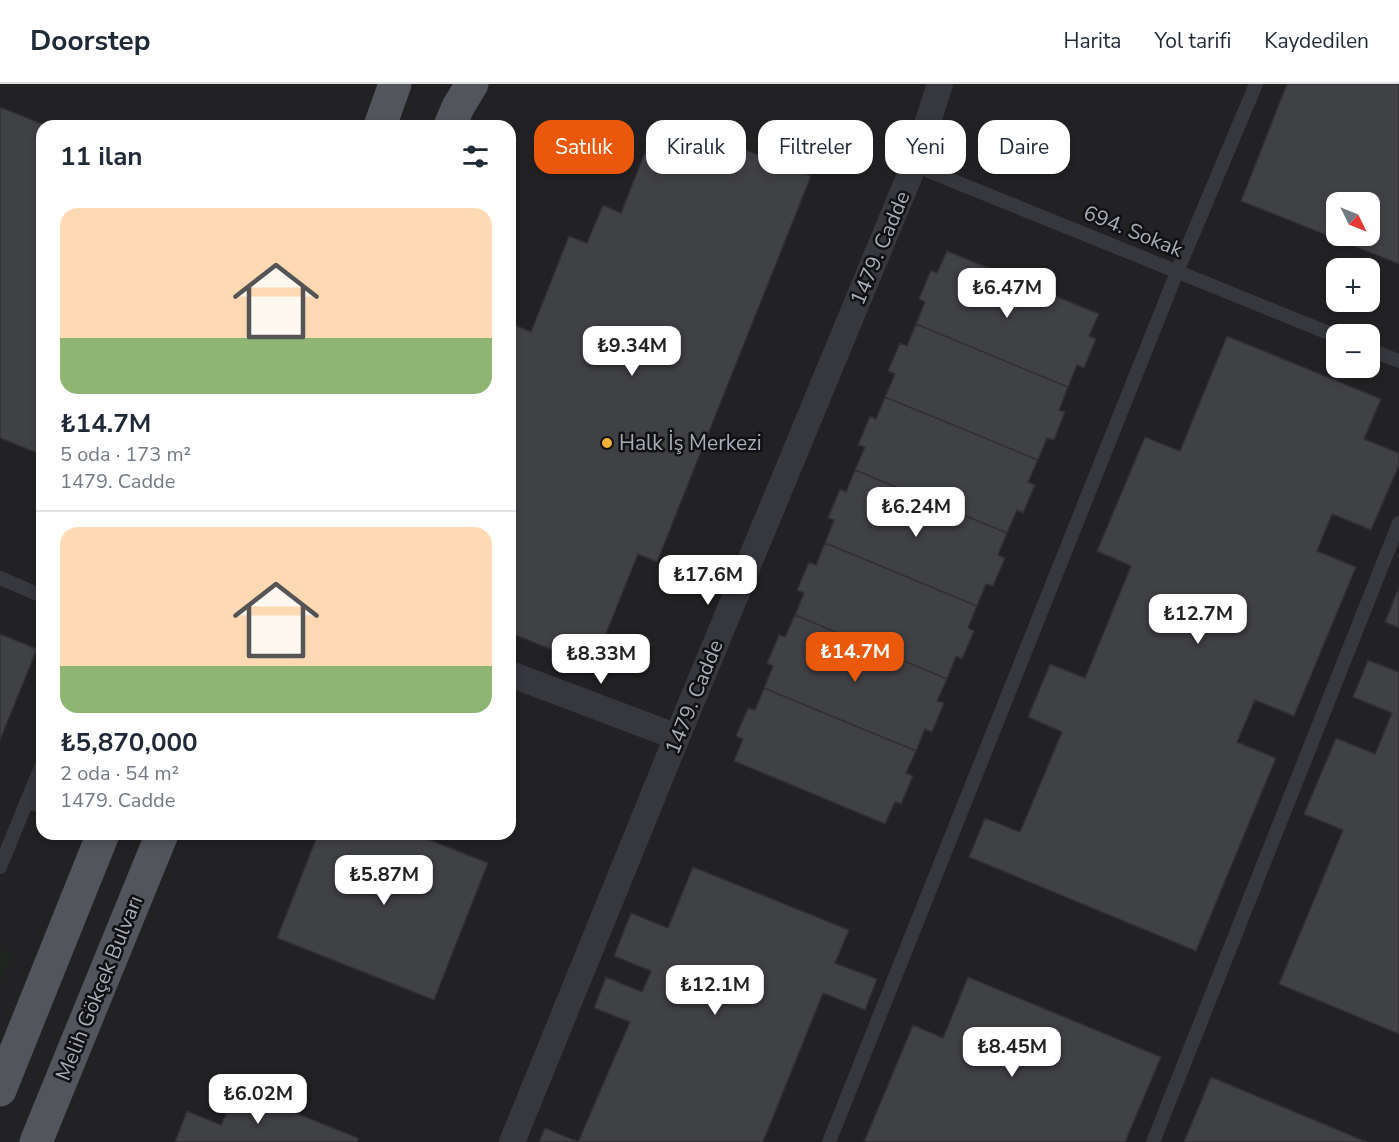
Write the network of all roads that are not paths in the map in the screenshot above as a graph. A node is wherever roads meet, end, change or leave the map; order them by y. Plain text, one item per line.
1 (395, 84) edge
2 (472, 84) edge
3 (940, 84) edge
4 (1256, 84) edge
5 (382, 120) edge
6 (453, 120) edge
7 (928, 120) edge
8 (910, 174) edge
9 (936, 174) edge
10 (1177, 272) junction
11 (1326, 332) edge
12 (1380, 354) edge
13 (1399, 362) edge
14 (1399, 523) edge
15 (0, 578) edge
16 (36, 593) edge
17 (516, 676) edge
18 (677, 737) junction
19 (36, 779) edge
20 (27, 801) junction
21 (36, 805) edge
22 (101, 840) edge
23 (160, 840) edge
24 (0, 867) edge
25 (0, 1090) edge
26 (36, 1142) edge
27 (512, 1142) edge
28 (829, 1142) edge
29 (1153, 1142) edge

1 - 5 main road
2 - 6 main road
3 - 7 street, 1479. Cadde
4 - 10 lane
8 - 18 street, 1479. Cadde
9 - 10 lane, 694. Sokak
10 - 11 lane, 694. Sokak
10 - 28 lane
12 - 13 lane
14 - 29 lane
15 - 16 lane
17 - 18 street
18 - 27 street, 1479. Cadde
19 - 20 lane
20 - 21 lane
20 - 24 lane
22 - 25 main road
23 - 26 main road, Melih Gökçek Bulvarı

